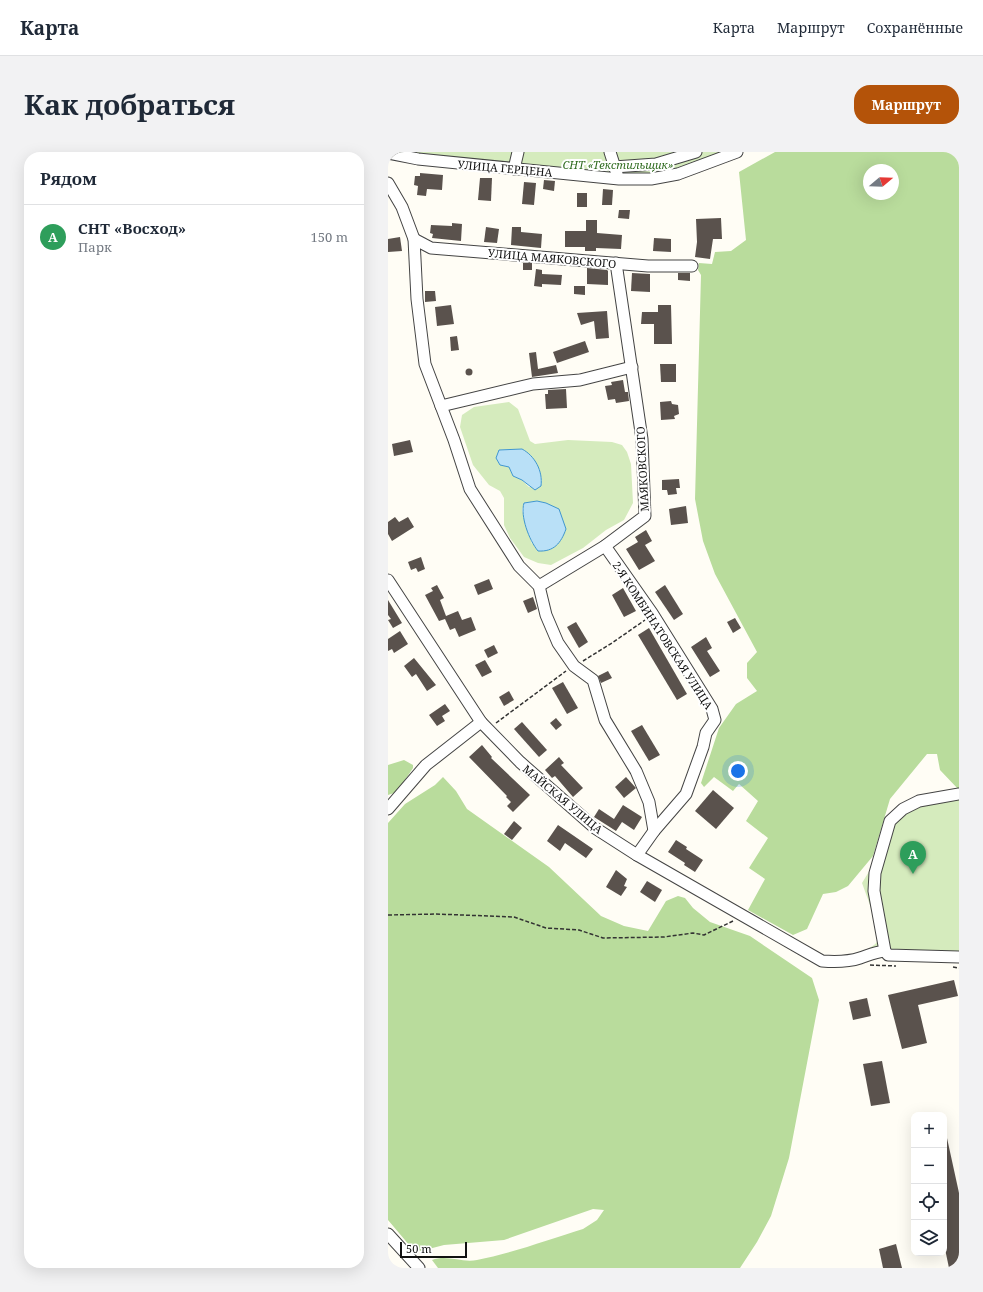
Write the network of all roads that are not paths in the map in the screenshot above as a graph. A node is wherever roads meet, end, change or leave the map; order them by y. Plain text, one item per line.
1 (518, 152) edge
2 (610, 152) edge
3 (694, 152) edge
4 (737, 152) edge
5 (388, 153) edge
6 (614, 167) junction
7 (698, 167) junction
8 (514, 169) junction
9 (619, 179) junction
10 (388, 183) edge
11 (414, 239) junction
12 (616, 263) junction
13 (692, 266) dead end
14 (632, 367) junction
15 (441, 406) junction
16 (605, 546) junction
17 (388, 580) edge
18 (539, 586) junction
19 (481, 722) junction
20 (959, 794) edge
21 (388, 809) edge
22 (654, 831) junction
23 (637, 855) junction
24 (885, 951) junction
25 (959, 957) edge
26 (388, 1234) edge
27 (419, 1268) edge

1 - 8 street
2 - 6 street
3 - 6 street
3 - 7 street
4 - 7 street, УЛИЦА ГЕРЦЕНА
5 - 8 street, УЛИЦА ГЕРЦЕНА
6 - 9 street
7 - 9 street, УЛИЦА ГЕРЦЕНА
8 - 9 street, УЛИЦА ГЕРЦЕНА
10 - 11 street
11 - 12 street, УЛИЦА МАЯКОВСКОГО
11 - 15 street
12 - 13 street, УЛИЦА МАЯКОВСКОГО
12 - 14 street, МАЯКОВСКОГО
14 - 15 street
14 - 16 street, МАЯКОВСКОГО
15 - 18 street
16 - 18 street, МАЯКОВСКОГО
16 - 22 street, 2-Я КОМБИНАТОВСКАЯ УЛИЦА
17 - 19 street, МАЙСКАЯ УЛИЦА
18 - 22 street
19 - 21 street
19 - 23 street, МАЙСКАЯ УЛИЦА
20 - 24 street
22 - 23 street, 2-Я КОМБИНАТОВСКАЯ УЛИЦА
23 - 24 street, МАЙСКАЯ УЛИЦА
24 - 25 street
26 - 27 street

